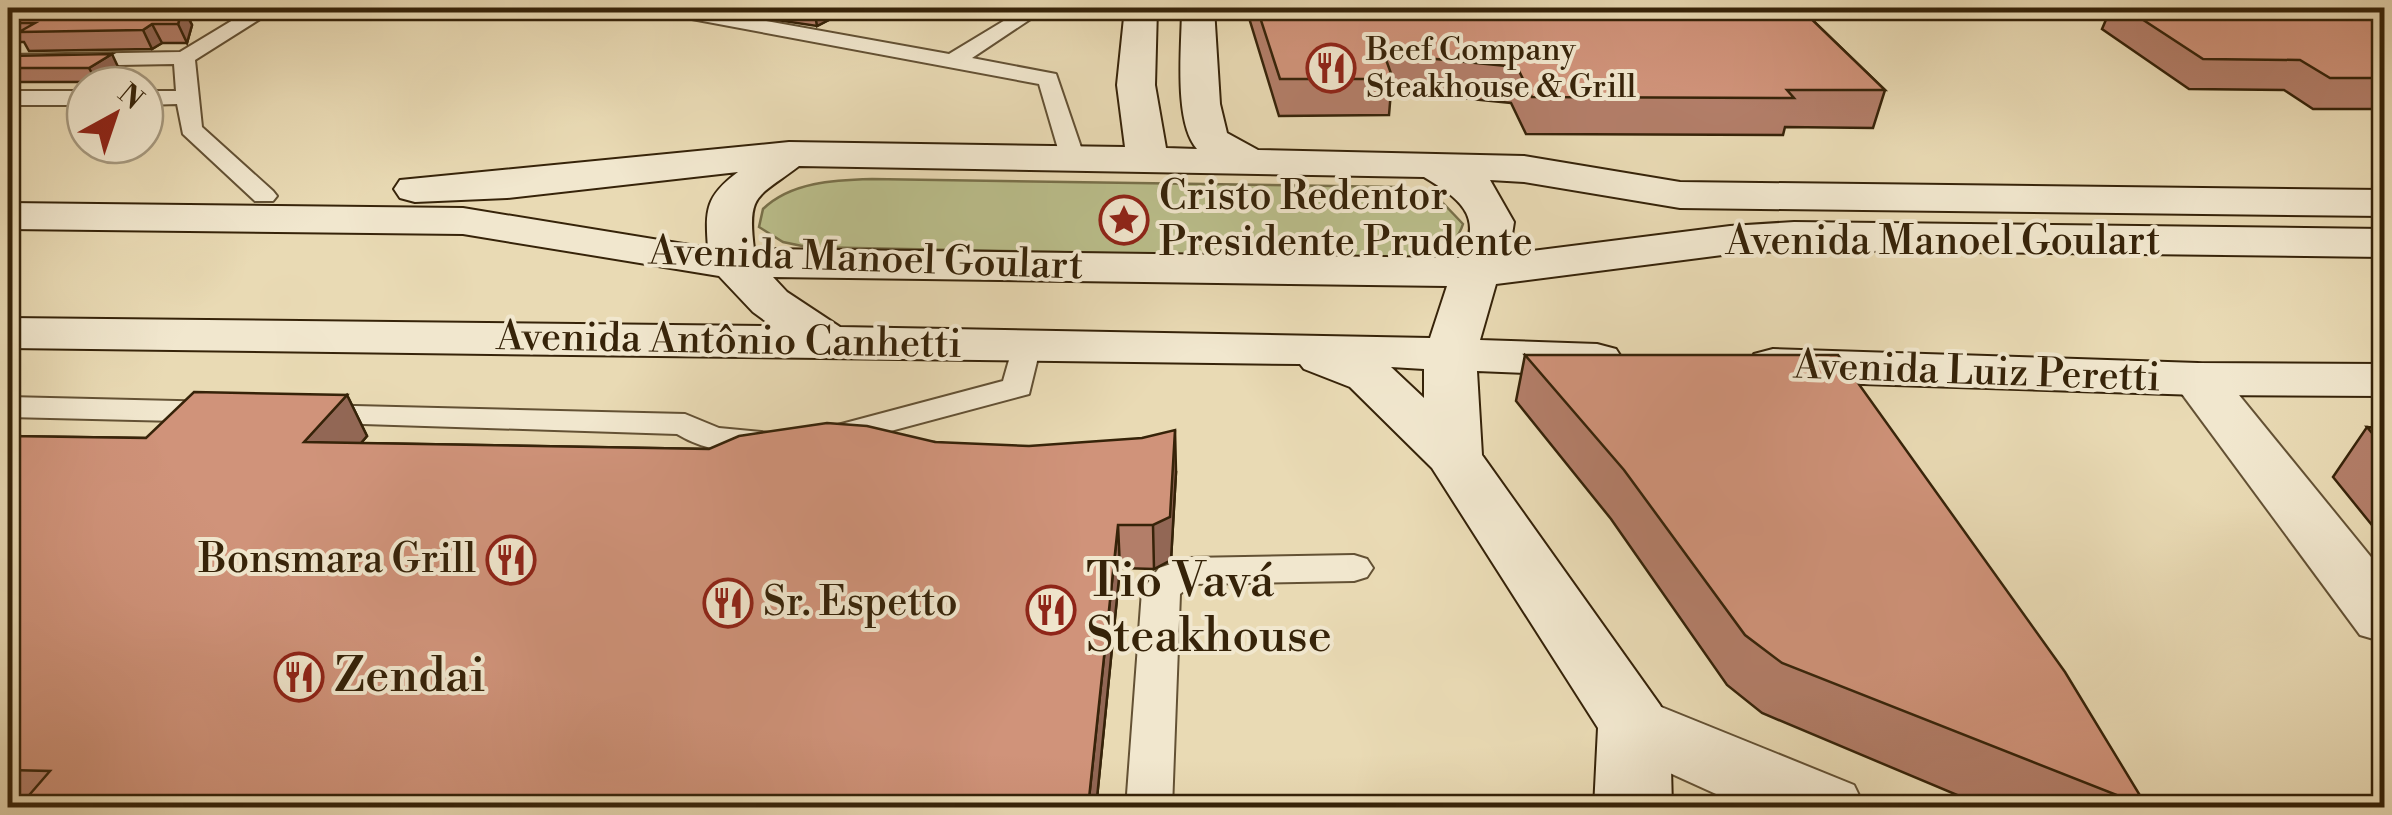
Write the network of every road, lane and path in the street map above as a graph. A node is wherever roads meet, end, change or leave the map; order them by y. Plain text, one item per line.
1 (241, 8) edge
2 (666, 8) edge
3 (1038, 8) edge
4 (1141, 8) edge
5 (1198, 8) edge
6 (184, 58) junction
7 (8, 61) edge
8 (953, 61) junction
9 (8, 98) edge
10 (65, 98) edge
11 (165, 98) edge
12 (186, 98) junction
13 (789, 154) junction
14 (1073, 159) junction
15 (1147, 160) junction
16 (1250, 162) junction
17 (1433, 164) junction
18 (8, 192) edge
19 (264, 196) junction
20 (2384, 204) edge
21 (8, 216) edge
22 (2384, 243) edge
23 (732, 262) junction
24 (1475, 272) junction
25 (8, 333) edge
26 (826, 342) junction
27 (1026, 344) junction
28 (1296, 348) junction
29 (1450, 355) junction
30 (1647, 361) edge
31 (1726, 364) edge
32 (2198, 379) junction
33 (2384, 380) edge
34 (8, 407) edge
35 (248, 413) edge
36 (288, 414) edge
37 (1453, 456) junction
38 (1354, 568) dead end
39 (2384, 618) edge
40 (1634, 725) junction
41 (1149, 808) edge
42 (1634, 808) edge
43 (1827, 808) edge

1 - 6 lane
2 - 8 lane
3 - 8 lane
4 - 15 main road
5 - 16 main road
6 - 7 lane
6 - 12 lane
8 - 14 lane
9 - 10 lane
11 - 12 lane
12 - 19 lane
13 - 14 main road, Avenida Manoel Goulart
13 - 19 main road, Avenida Manoel Goulart
13 - 23 main road
14 - 15 main road, Avenida Manoel Goulart
15 - 16 main road, Avenida Manoel Goulart
16 - 17 main road, Avenida Manoel Goulart
17 - 20 main road, Avenida Manoel Goulart
17 - 24 main road
18 - 19 main road, Avenida Manoel Goulart
21 - 23 main road, Avenida Manoel Goulart
22 - 24 main road, Avenida Manoel Goulart
23 - 24 main road, Avenida Manoel Goulart
23 - 26 main road
24 - 29 main road
25 - 26 main road, Avenida Antônio Canhetti
26 - 27 main road, Avenida Antônio Canhetti
27 - 28 main road, Avenida Antônio Canhetti
27 - 36 lane
28 - 29 main road, Avenida Antônio Canhetti
28 - 37 main road
29 - 30 main road
29 - 37 main road
31 - 32 main road, Avenida Luiz Peretti
32 - 33 main road, Avenida Luiz Peretti
32 - 39 main road
34 - 35 lane
37 - 40 main road
38 - 41 lane
40 - 42 main road
40 - 43 main road

